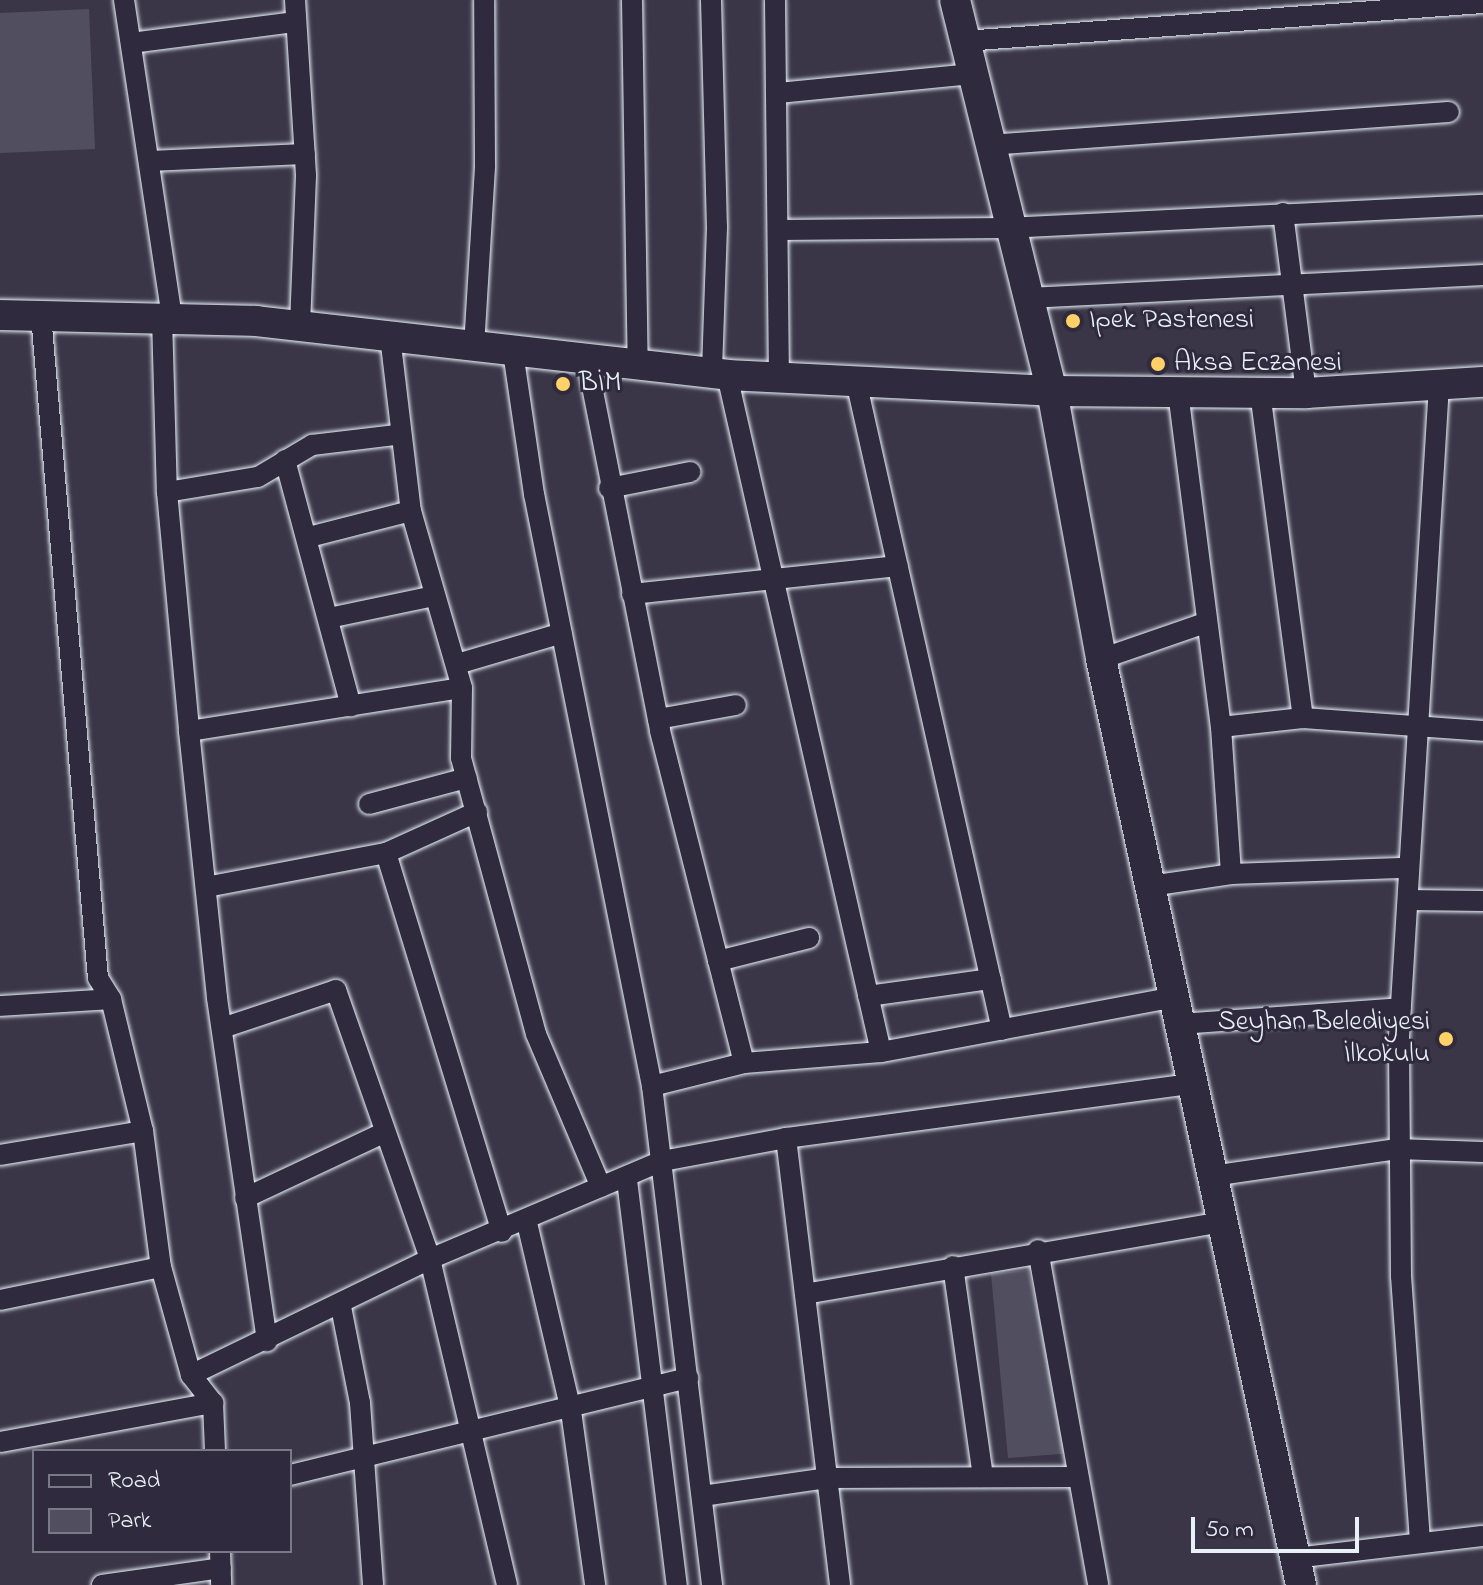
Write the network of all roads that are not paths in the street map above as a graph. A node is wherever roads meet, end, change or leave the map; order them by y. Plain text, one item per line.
1 (124, 0) edge
2 (295, 0) edge
3 (484, 0) edge
4 (632, 0) edge
5 (711, 0) edge
6 (775, 0) edge
7 (955, 0) edge
8 (1429, 3) edge
9 (1483, 3) edge
10 (296, 22) junction
11 (964, 41) junction
12 (131, 43) junction
13 (972, 74) junction
14 (778, 93) junction
15 (1449, 112) dead end
16 (988, 145) junction
17 (305, 154) junction
18 (149, 161) junction
19 (1483, 205) edge
20 (1283, 213) junction
21 (1006, 228) junction
22 (779, 230) junction
23 (1483, 275) edge
24 (1293, 288) junction
25 (1028, 298) junction
26 (0, 315) edge
27 (41, 315) junction
28 (167, 318) junction
29 (300, 326) junction
30 (390, 336) junction
31 (474, 347) junction
32 (513, 352) junction
33 (587, 361) junction
34 (638, 367) junction
35 (719, 374) junction
36 (779, 377) junction
37 (856, 381) junction
38 (1483, 382) edge
39 (1439, 385) junction
40 (1052, 391) junction
41 (1178, 392) junction
42 (1260, 392) junction
43 (1306, 393) junction
44 (396, 435) junction
45 (285, 460) junction
46 (690, 472) dead end
47 (609, 488) junction
48 (167, 492) junction
49 (411, 511) junction
50 (309, 537) junction
51 (898, 566) junction
52 (773, 577) junction
53 (632, 594) junction
54 (434, 596) junction
55 (329, 618) junction
56 (1205, 623) junction
57 (562, 633) junction
58 (1101, 659) junction
59 (457, 664) junction
60 (462, 688) junction
61 (736, 705) dead end
62 (351, 706) junction
63 (1303, 718) junction
64 (658, 719) junction
65 (1221, 727) junction
66 (1420, 728) junction
67 (189, 731) junction
68 (1483, 731) edge
69 (467, 778) junction
70 (369, 804) dead end
71 (477, 812) junction
72 (386, 853) junction
73 (1407, 868) junction
74 (1231, 874) junction
75 (1150, 886) junction
76 (206, 887) junction
77 (1408, 900) junction
78 (1483, 901) edge
79 (809, 938) dead end
80 (718, 961) junction
81 (991, 979) junction
82 (868, 996) junction
83 (111, 999) junction
84 (0, 1006) edge
85 (1400, 1008) junction
86 (1176, 1011) junction
87 (222, 1028) junction
88 (1002, 1030) junction
89 (881, 1052) junction
90 (744, 1063) junction
91 (1192, 1084) junction
92 (652, 1086) junction
93 (143, 1131) junction
94 (381, 1134) junction
95 (786, 1138) junction
96 (1397, 1149) junction
97 (1483, 1152) edge
98 (0, 1155) edge
99 (662, 1161) junction
100 (1212, 1176) junction
101 (627, 1180) junction
102 (601, 1187) junction
103 (245, 1198) junction
104 (1222, 1222) junction
105 (527, 1223) junction
106 (502, 1232) junction
107 (1038, 1250) junction
108 (430, 1259) junction
109 (953, 1266) junction
110 (161, 1267) junction
111 (805, 1294) junction
112 (0, 1300) edge
113 (341, 1307) junction
114 (267, 1341) junction
115 (191, 1375) junction
116 (688, 1378) junction
117 (658, 1387) junction
118 (213, 1403) junction
119 (571, 1411) junction
120 (475, 1430) junction
121 (0, 1442) edge
122 (215, 1449) edge
123 (366, 1461) junction
124 (292, 1475) edge
125 (983, 1477) junction
126 (1078, 1477) junction
127 (827, 1478) junction
128 (702, 1496) junction
129 (1483, 1536) edge
130 (1420, 1541) junction
131 (220, 1568) edge
132 (1298, 1571) edge
133 (102, 1585) edge
134 (373, 1585) edge
135 (507, 1585) edge
136 (595, 1585) edge
137 (677, 1585) edge
138 (712, 1585) edge
139 (840, 1585) edge
140 (1098, 1585) edge

1 - 12 street
2 - 10 street
3 - 31 street
4 - 34 street
5 - 35 street
6 - 14 street
7 - 11 main road
8 - 9 street
8 - 11 street
10 - 12 street
10 - 17 street
11 - 13 main road
12 - 18 street
13 - 14 street
13 - 16 main road
14 - 22 street
15 - 16 street
16 - 21 main road
17 - 18 street
17 - 29 street
18 - 28 street
19 - 20 street
20 - 21 street
20 - 24 street
21 - 22 street
21 - 25 main road
22 - 36 street
23 - 24 street
24 - 25 street
24 - 43 street
25 - 40 main road
26 - 27 main road
27 - 28 main road
27 - 83 street
28 - 29 main road
28 - 48 street
29 - 30 main road
30 - 31 main road
30 - 44 street
31 - 32 main road
32 - 33 main road
32 - 57 street
33 - 34 main road
33 - 47 street
34 - 35 main road
35 - 36 main road
35 - 52 street
36 - 37 main road
37 - 40 main road
37 - 51 street
38 - 39 main road
39 - 43 main road
39 - 66 street
40 - 41 main road
40 - 58 main road
41 - 42 main road
41 - 56 street
42 - 43 main road
42 - 63 street
44 - 45 street
44 - 49 street
45 - 48 street
45 - 50 street
46 - 47 street
47 - 53 street
48 - 67 street
49 - 50 street
49 - 54 street
50 - 55 street
51 - 52 street
51 - 81 street
52 - 53 street
52 - 82 street
53 - 64 street
54 - 55 street
54 - 59 street
55 - 62 street
56 - 58 street
56 - 65 street
57 - 59 street
57 - 92 street
58 - 75 main road
59 - 60 street
60 - 62 street
60 - 69 street
61 - 64 street
62 - 67 street
63 - 65 street
63 - 66 street
64 - 80 street
65 - 74 street
66 - 68 street
66 - 73 street
67 - 76 street
69 - 70 street
69 - 71 street
71 - 72 street
71 - 102 street
72 - 76 street
72 - 106 street
73 - 74 street
73 - 77 street
74 - 75 street
75 - 86 main road
76 - 87 street
77 - 78 street
77 - 85 street
79 - 80 street
80 - 90 street
81 - 82 street
81 - 88 street
82 - 89 street
83 - 84 street
83 - 93 street
85 - 86 street
85 - 96 street
86 - 88 street
86 - 91 main road
87 - 94 street
87 - 103 street
88 - 89 street
89 - 90 street
90 - 92 street
91 - 95 street
91 - 100 main road
92 - 99 street
93 - 98 street
93 - 110 street
94 - 103 street
94 - 108 street
95 - 99 street
95 - 111 street
96 - 97 street
96 - 100 street
96 - 130 street
99 - 101 street
99 - 116 street
100 - 104 main road
101 - 102 street
101 - 117 street
102 - 105 street
103 - 114 street
104 - 107 street
104 - 132 main road
105 - 106 street
105 - 119 street
106 - 108 street
107 - 109 street
107 - 126 street
108 - 113 street
108 - 120 street
109 - 111 street
109 - 125 street
110 - 112 street
110 - 115 street
111 - 127 street
113 - 114 street
113 - 123 street
114 - 115 street
115 - 118 street
116 - 117 street
116 - 128 street
117 - 119 street
117 - 137 street
118 - 121 street
118 - 122 street
119 - 120 street
119 - 136 street
120 - 123 street
120 - 135 street
123 - 124 street
123 - 134 street
125 - 126 street
125 - 127 street
126 - 140 street
127 - 128 street
127 - 139 street
128 - 138 street
129 - 130 street
130 - 132 street
131 - 133 street

